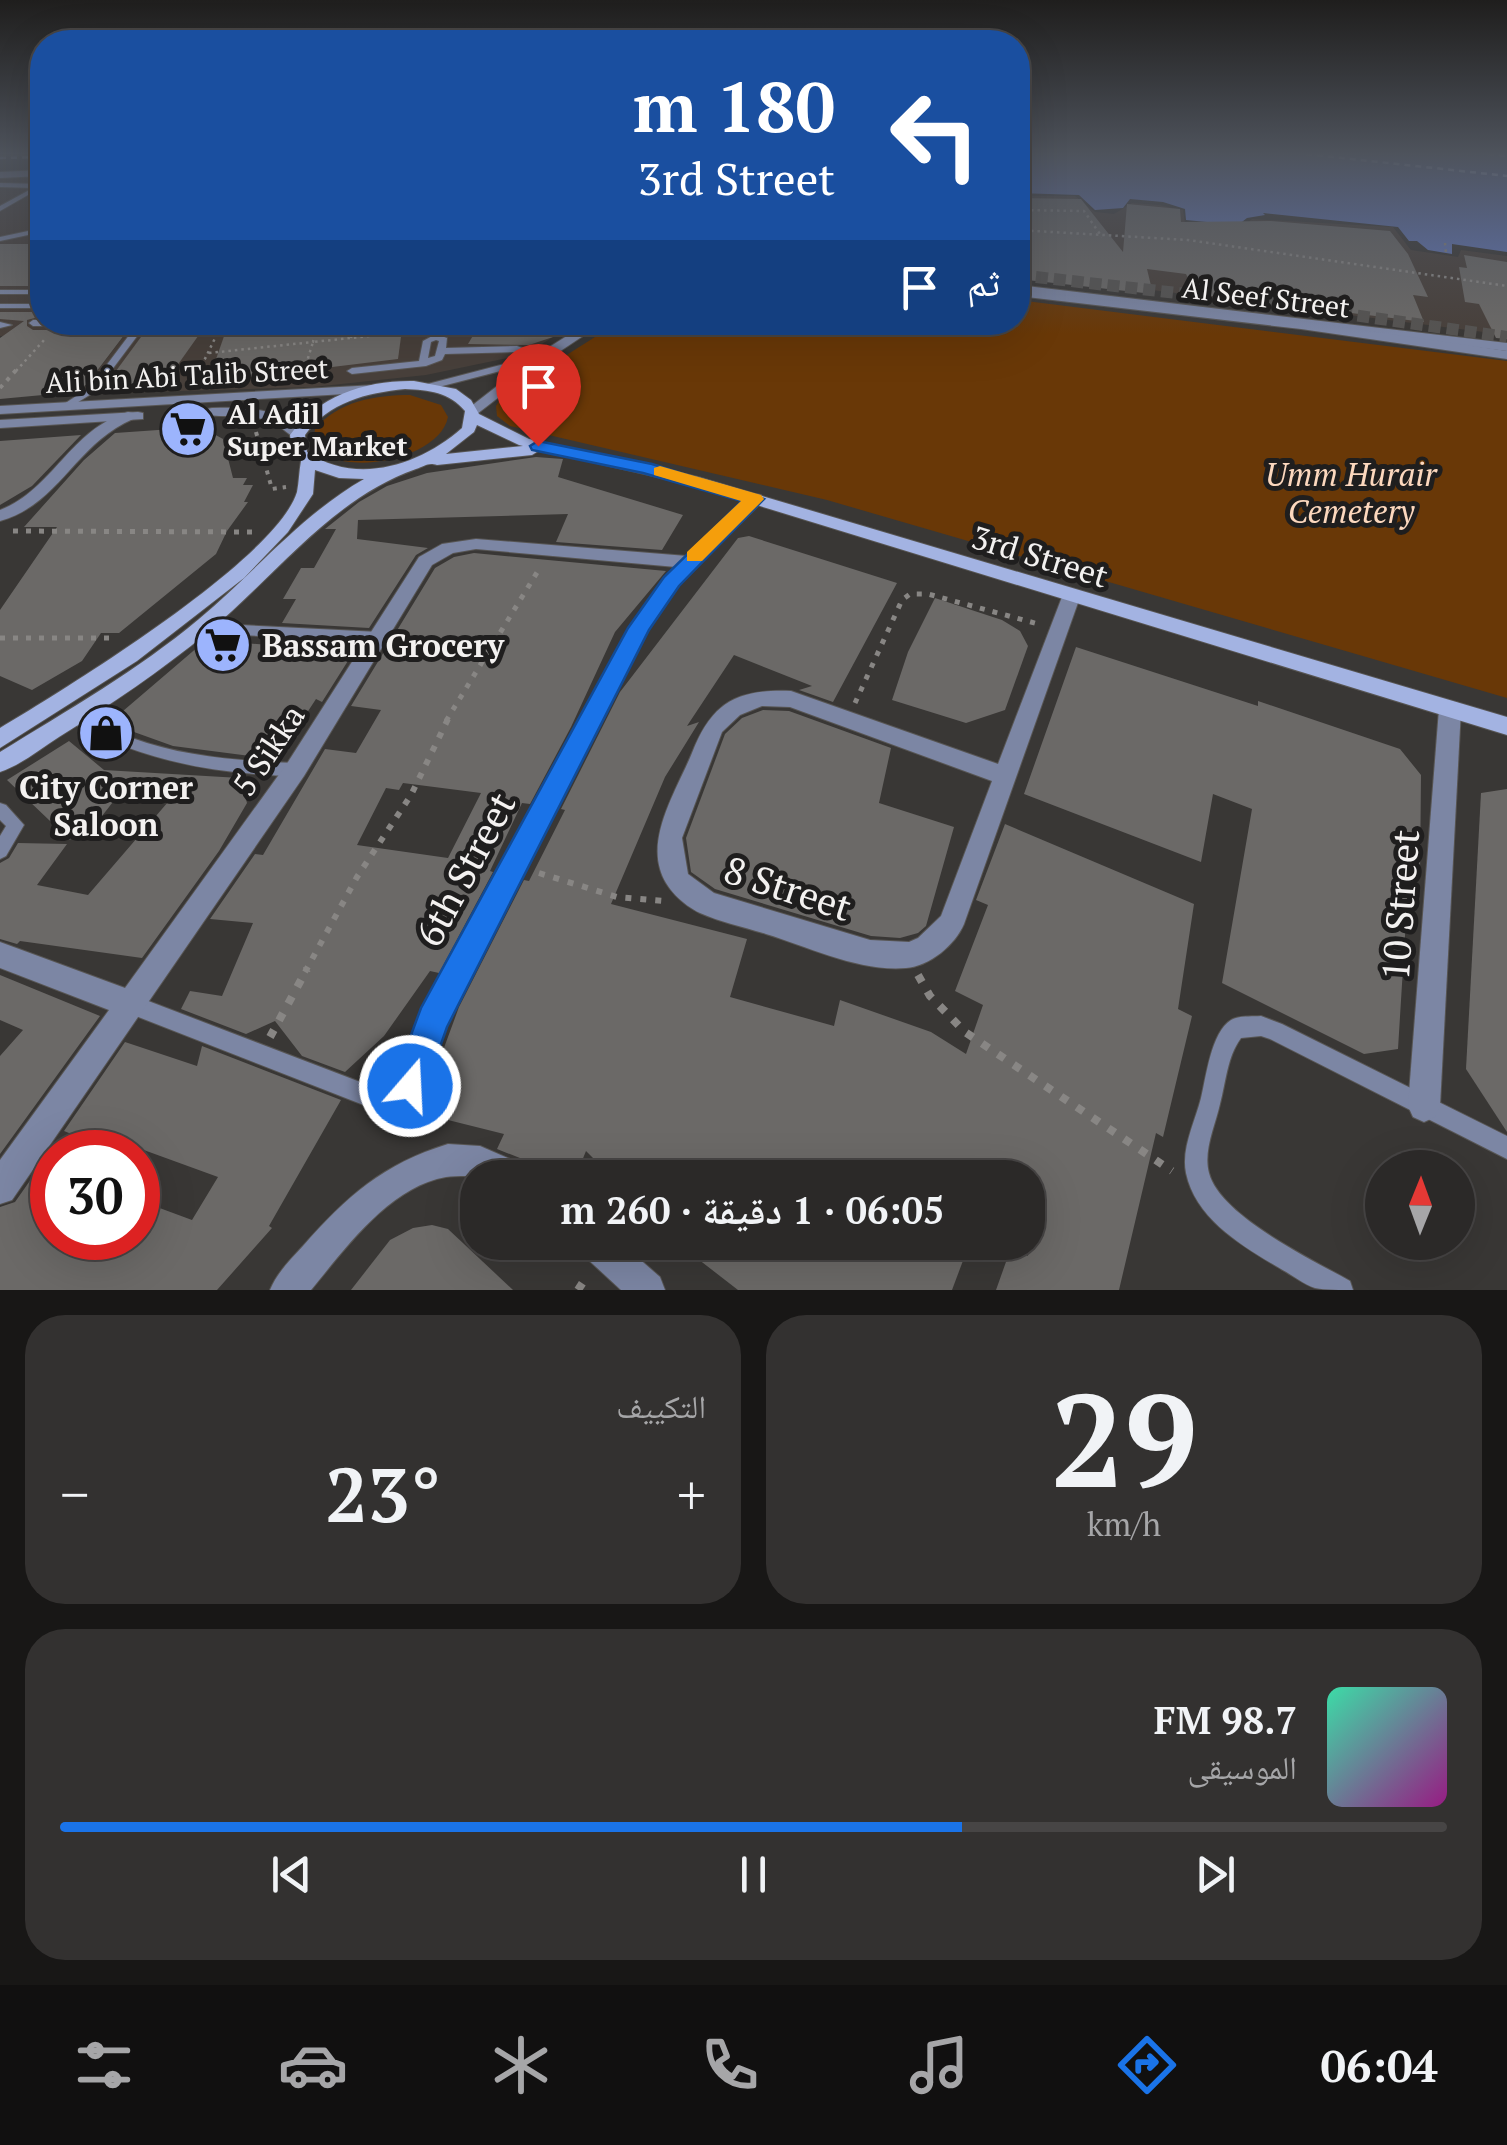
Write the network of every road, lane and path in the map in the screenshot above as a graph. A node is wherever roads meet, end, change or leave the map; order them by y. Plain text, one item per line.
1 (1086, 214) edge
2 (30, 228) edge
3 (1030, 229) edge
4 (0, 237) edge
5 (1102, 237) junction
6 (1445, 243) dead end
7 (1446, 253) dead end
8 (1507, 286) edge
9 (0, 292) edge
10 (30, 292) edge
11 (1030, 292) edge
12 (0, 306) edge
13 (30, 306) edge
14 (134, 335) edge
15 (218, 335) edge
16 (315, 335) edge
17 (351, 335) edge
18 (577, 335) edge
19 (351, 338) dead end
20 (45, 339) dead end
21 (440, 351) junction
22 (1507, 351) edge
23 (209, 353) junction
24 (120, 355) junction
25 (542, 357) junction
26 (426, 363) junction
27 (352, 371) dead end
28 (427, 386) junction
29 (0, 388) edge
30 (377, 388) junction
31 (184, 400) junction
32 (109, 403) junction
33 (67, 406) junction
34 (0, 410) edge
35 (472, 414) junction
36 (128, 416) junction
37 (0, 424) edge
38 (297, 435) junction
39 (554, 450) junction
40 (308, 462) junction
41 (415, 464) junction
42 (390, 471) junction
43 (754, 499) junction
44 (0, 516) edge
45 (0, 531) edge
46 (277, 532) junction
47 (550, 550) junction
48 (690, 562) junction
49 (1071, 597) junction
50 (201, 628) junction
51 (1059, 629) junction
52 (380, 637) junction
53 (0, 638) edge
54 (157, 638) junction
55 (1450, 709) junction
56 (74, 717) junction
57 (848, 719) junction
58 (1507, 726) edge
59 (0, 739) edge
60 (0, 763) edge
61 (296, 769) junction
62 (1006, 776) junction
63 (0, 810) edge
64 (0, 852) edge
65 (514, 866) junction
66 (691, 894) junction
67 (0, 955) edge
68 (909, 955) junction
69 (130, 1004) junction
70 (260, 1054) junction
71 (1424, 1106) junction
72 (403, 1109) joint
73 (1507, 1148) edge
74 (460, 1161) edge
75 (0, 1188) edge
76 (1204, 1192) junction
77 (614, 1260) edge
78 (288, 1290) edge
79 (646, 1290) edge
80 (1341, 1290) edge

1 - 5 path
2 - 4 lane
3 - 5 path
5 - 8 path
6 - 7 path
9 - 10 lane
11 - 22 street, Al Seef Street
12 - 13 lane
14 - 24 lane
15 - 23 path
16 - 23 path
17 - 19 path
18 - 25 street
20 - 29 path
21 - 25 lane
21 - 26 lane
21 - 26 lane
23 - 31 path
24 - 32 lane
24 - 33 lane
25 - 28 street
25 - 35 street
26 - 27 lane
28 - 30 main road
28 - 35 main road, 3rd Street
30 - 31 street, Ali bin Abi Talib Street
30 - 38 main road
31 - 32 street, Ali bin Abi Talib Street
32 - 33 street, Ali bin Abi Talib Street
33 - 34 street, Ali bin Abi Talib Street
35 - 39 main road, 3rd Street
35 - 41 main road
36 - 37 street
36 - 38 street
36 - 44 street
38 - 40 main road
39 - 41 main road, 3rd Street
39 - 43 main road, 3rd Street
40 - 42 main road
40 - 46 main road
41 - 42 main road
42 - 50 main road
43 - 48 street, 6th Street
43 - 49 main road, 3rd Street
45 - 46 path
46 - 54 main road
47 - 48 street, 5 Sikka
47 - 52 street, 5 Sikka
47 - 70 path
48 - 65 street, 6th Street
49 - 51 street
49 - 55 main road, 3rd Street
50 - 52 lane
50 - 56 main road
51 - 57 path
51 - 62 street
52 - 61 street, 5 Sikka
53 - 54 path
54 - 59 main road
55 - 58 main road, 3rd Street
55 - 71 street, 10 Street
56 - 60 main road
56 - 61 lane
57 - 62 street, 8 Street
57 - 66 street, 8 Street
61 - 69 street, 5 Sikka
62 - 68 street
63 - 64 lane
65 - 66 path
65 - 72 street, 6th Street
66 - 68 street, 8 Street
67 - 69 street
68 - 76 path
69 - 70 lane
69 - 75 street, 5 Sikka
70 - 72 lane
71 - 73 lane
71 - 76 lane
74 - 78 street
76 - 80 lane
77 - 79 street

